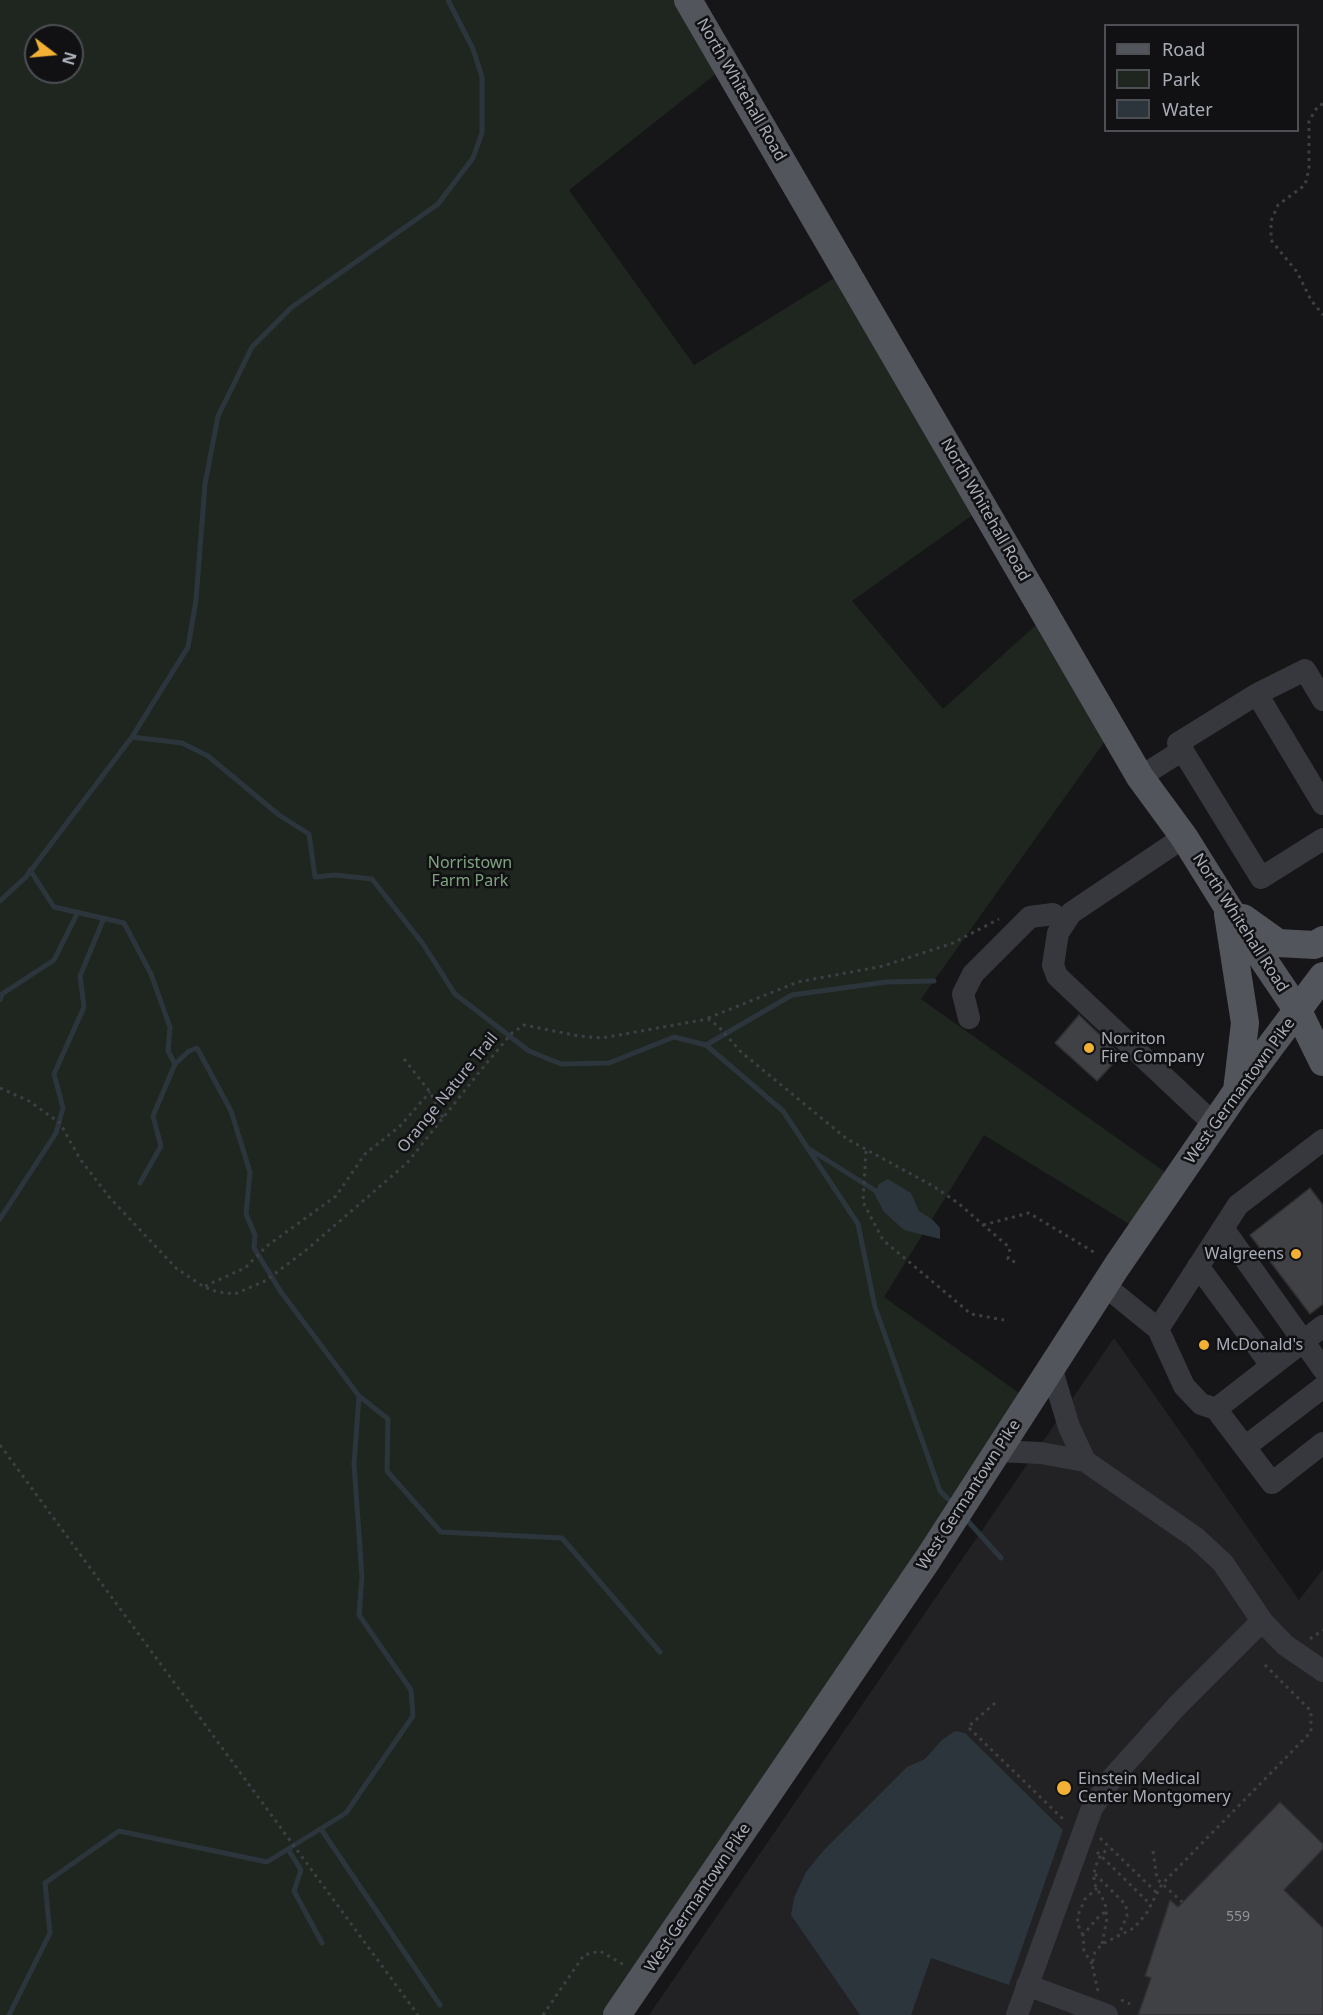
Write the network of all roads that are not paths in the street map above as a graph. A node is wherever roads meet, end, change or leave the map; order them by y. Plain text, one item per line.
1 (688, 0) edge
2 (1257, 694) junction
3 (1323, 700) edge
4 (1183, 750) junction
5 (1140, 777) junction
6 (1323, 804) edge
7 (1184, 837) junction
8 (1323, 839) edge
9 (1227, 906) junction
10 (1063, 923) junction
11 (1323, 940) edge
12 (1323, 976) edge
13 (1298, 1011) junction
14 (969, 1018) dead end
15 (1323, 1062) edge
16 (1237, 1091) junction
17 (1214, 1124) junction
18 (1323, 1140) edge
19 (1223, 1228) junction
20 (1198, 1266) junction
21 (1111, 1275) junction
22 (1323, 1326) edge
23 (1158, 1329) junction
24 (1302, 1340) junction
25 (1271, 1365) junction
26 (1051, 1367) junction
27 (1323, 1370) edge
28 (1323, 1386) edge
29 (1216, 1409) junction
30 (1323, 1443) edge
31 (1245, 1447) junction
32 (997, 1451) junction
33 (1085, 1461) junction
34 (1262, 1621) junction
35 (1323, 1671) edge
36 (1027, 1985) junction
37 (628, 2011) edge
38 (1017, 2015) edge
39 (1107, 2015) edge

1 - 5 main road, North Whitehall Road
2 - 3 lane
2 - 4 lane
2 - 6 lane
4 - 5 lane
4 - 8 lane
5 - 7 main road, North Whitehall Road
7 - 9 main road, North Whitehall Road
7 - 10 lane
9 - 11 main road
9 - 13 main road, North Whitehall Road
9 - 16 main road
10 - 14 lane
10 - 17 lane
12 - 13 main road, West Germantown Pike
13 - 15 main road, North Whitehall Road
13 - 16 main road, West Germantown Pike
16 - 17 main road, West Germantown Pike
17 - 21 main road, West Germantown Pike
18 - 19 lane
19 - 20 lane
19 - 24 lane
20 - 23 lane
20 - 25 lane
21 - 23 lane
21 - 26 main road, West Germantown Pike
22 - 24 lane
23 - 29 lane
24 - 25 lane
24 - 27 lane
25 - 29 lane
26 - 32 main road, West Germantown Pike
26 - 33 lane
28 - 31 lane
29 - 31 lane
30 - 31 lane
32 - 33 lane
32 - 37 main road, West Germantown Pike
33 - 34 lane
34 - 35 lane
34 - 36 lane
36 - 38 lane
36 - 39 lane

